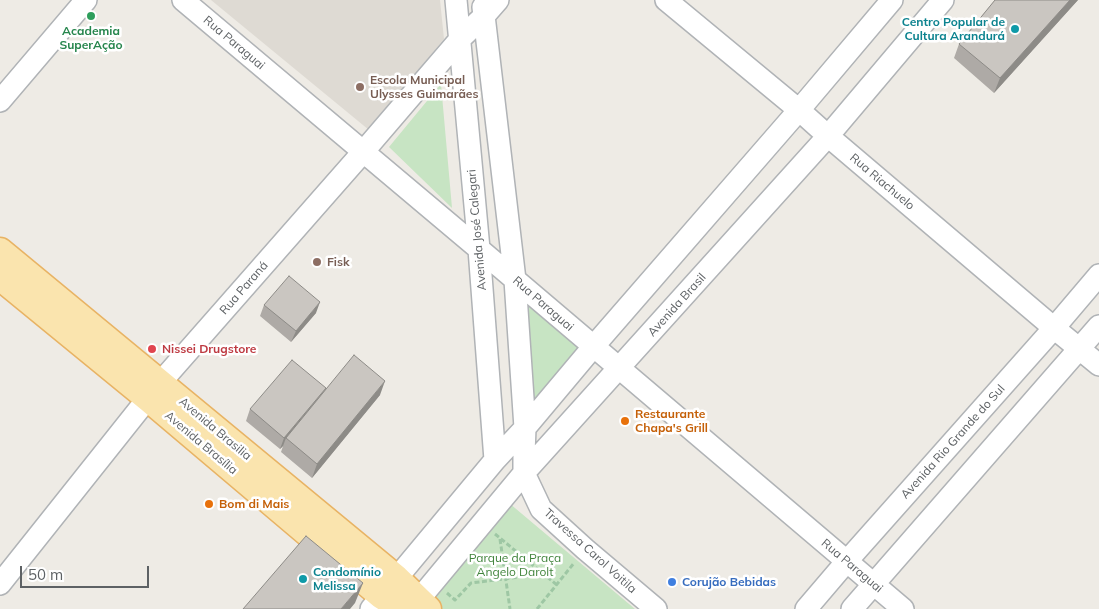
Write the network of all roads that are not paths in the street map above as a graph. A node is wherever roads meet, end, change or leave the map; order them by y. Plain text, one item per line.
1 (86, 0) edge
2 (183, 0) edge
3 (456, 0) edge
4 (498, 0) edge
5 (666, 0) edge
6 (892, 0) edge
7 (943, 0) edge
8 (483, 8) edge
9 (460, 39) junction
10 (0, 101) edge
11 (799, 110) junction
12 (828, 136) junction
13 (363, 152) junction
14 (479, 249) junction
15 (0, 251) edge
16 (1099, 275) edge
17 (0, 277) edge
18 (515, 280) junction
19 (1099, 326) edge
20 (1054, 328) junction
21 (593, 347) junction
22 (1080, 349) junction
23 (1099, 365) edge
24 (619, 369) junction
25 (155, 391) junction
26 (525, 428) junction
27 (495, 460) junction
28 (524, 473) junction
29 (847, 561) junction
30 (0, 584) edge
31 (873, 584) junction
32 (405, 599) edge
33 (656, 609) edge
34 (806, 609) edge
35 (852, 609) edge
36 (902, 609) edge

1 - 10 street
2 - 13 street, Rua Paraguai
3 - 9 street, Avenida José Calegari
4 - 8 street, Rua Paraná
5 - 11 street, Rua Riachuelo
6 - 11 street
7 - 12 street, Avenida Brasil
8 - 9 street, Rua Paraná
8 - 18 street
9 - 13 street, Rua Paraná
9 - 14 street, Avenida José Calegari
11 - 12 street, Rua Riachuelo
11 - 21 street
12 - 20 street, Rua Riachuelo
12 - 24 street, Avenida Brasil
13 - 14 street, Rua Paraguai
13 - 25 street, Rua Paraná
14 - 18 street, Rua Paraguai
14 - 27 street, Avenida José Calegari
15 - 25 main road, Avenida Brasilia
16 - 20 street, Avenida Rio Grande do Sul
17 - 25 main road
18 - 21 street, Rua Paraguai
18 - 26 street
19 - 22 street
20 - 22 street, Rua Riachuelo
20 - 29 street, Avenida Rio Grande do Sul
21 - 24 street, Rua Paraguai
21 - 26 street
22 - 23 street, Rua Riachuelo
22 - 31 street
24 - 28 street, Avenida Brasil
24 - 29 street, Rua Paraguai
25 - 30 street, Rua Paraná
25 - 32 main road, Avenida Brasilia
26 - 27 street
26 - 28 street, Travessa Carol Voitila
27 - 32 street
28 - 32 street, Avenida Brasil
28 - 33 street, Travessa Carol Voitila
29 - 31 street, Rua Paraguai
29 - 34 street, Avenida Rio Grande do Sul
31 - 35 street
31 - 36 street, Rua Paraguai

